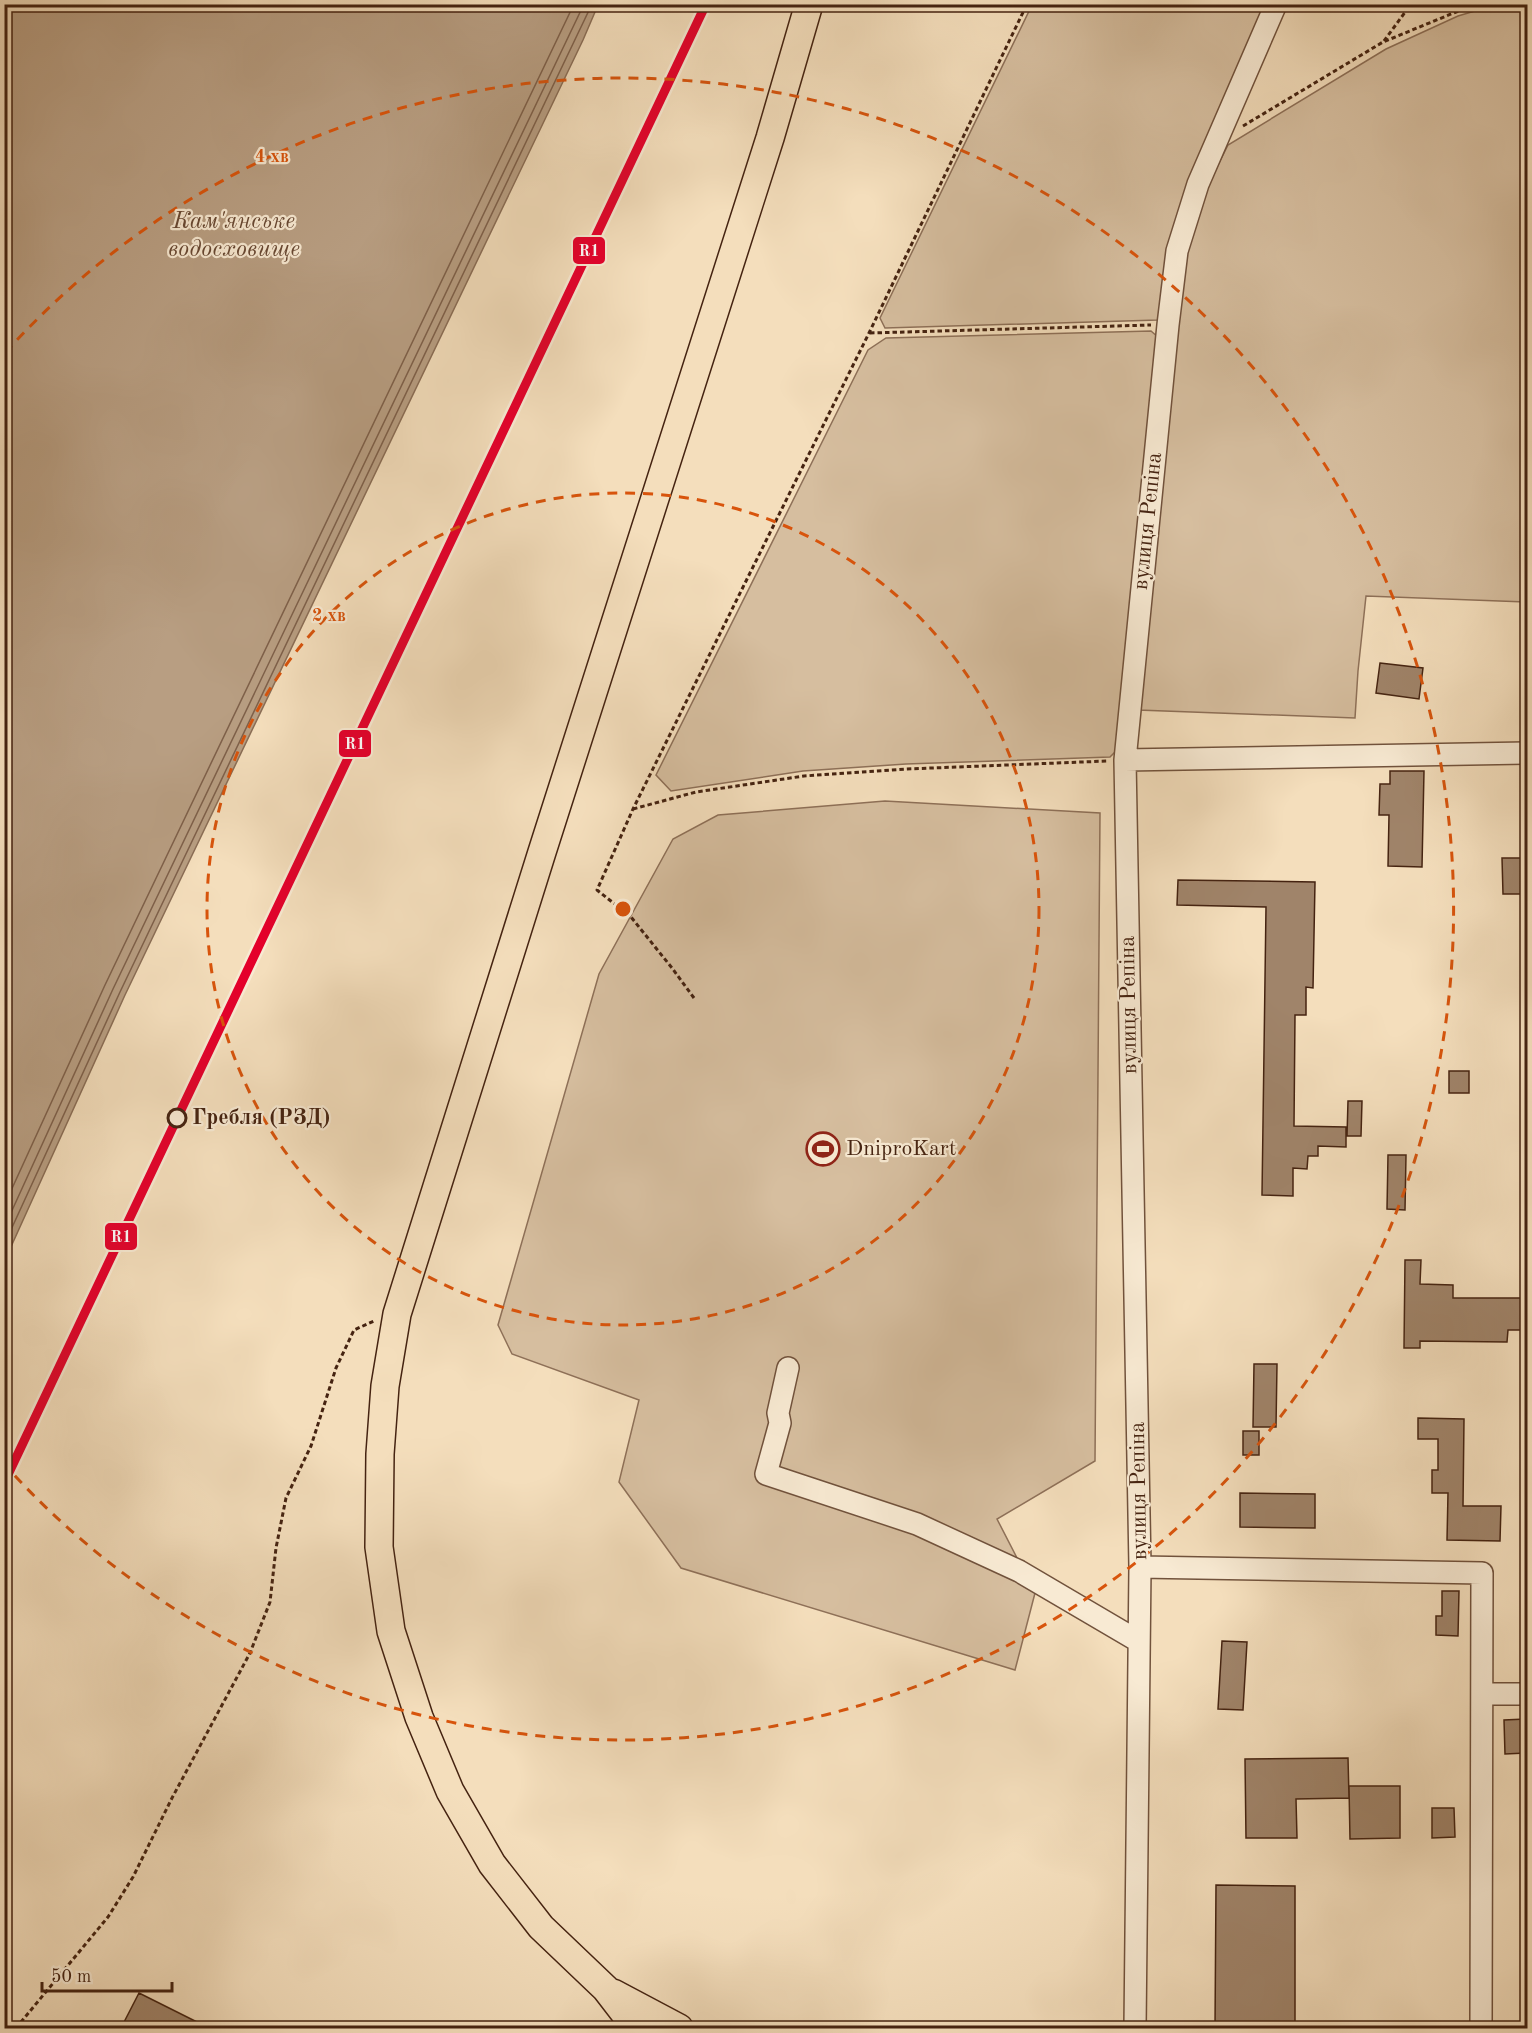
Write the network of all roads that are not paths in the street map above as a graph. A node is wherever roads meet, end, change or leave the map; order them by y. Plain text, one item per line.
1 (809, 4) edge
2 (1276, 4) edge
3 (1527, 753) edge
4 (1125, 760) junction
5 (788, 1368) dead end
6 (1140, 1567) junction
7 (1138, 1641) junction
8 (1482, 1694) junction
9 (1527, 1694) edge
10 (606, 1989) junction
11 (636, 2028) edge
12 (679, 2028) edge
13 (1135, 2028) edge
14 (1481, 2028) edge

1 - 10 main road
2 - 4 street, вулиця Репіна
3 - 4 street
4 - 6 street, вулиця Репіна
5 - 7 street
6 - 7 street, вулиця Репіна
6 - 8 street
7 - 13 street, вулиця Репіна
8 - 9 street
8 - 14 street
10 - 11 main road
10 - 12 main road

